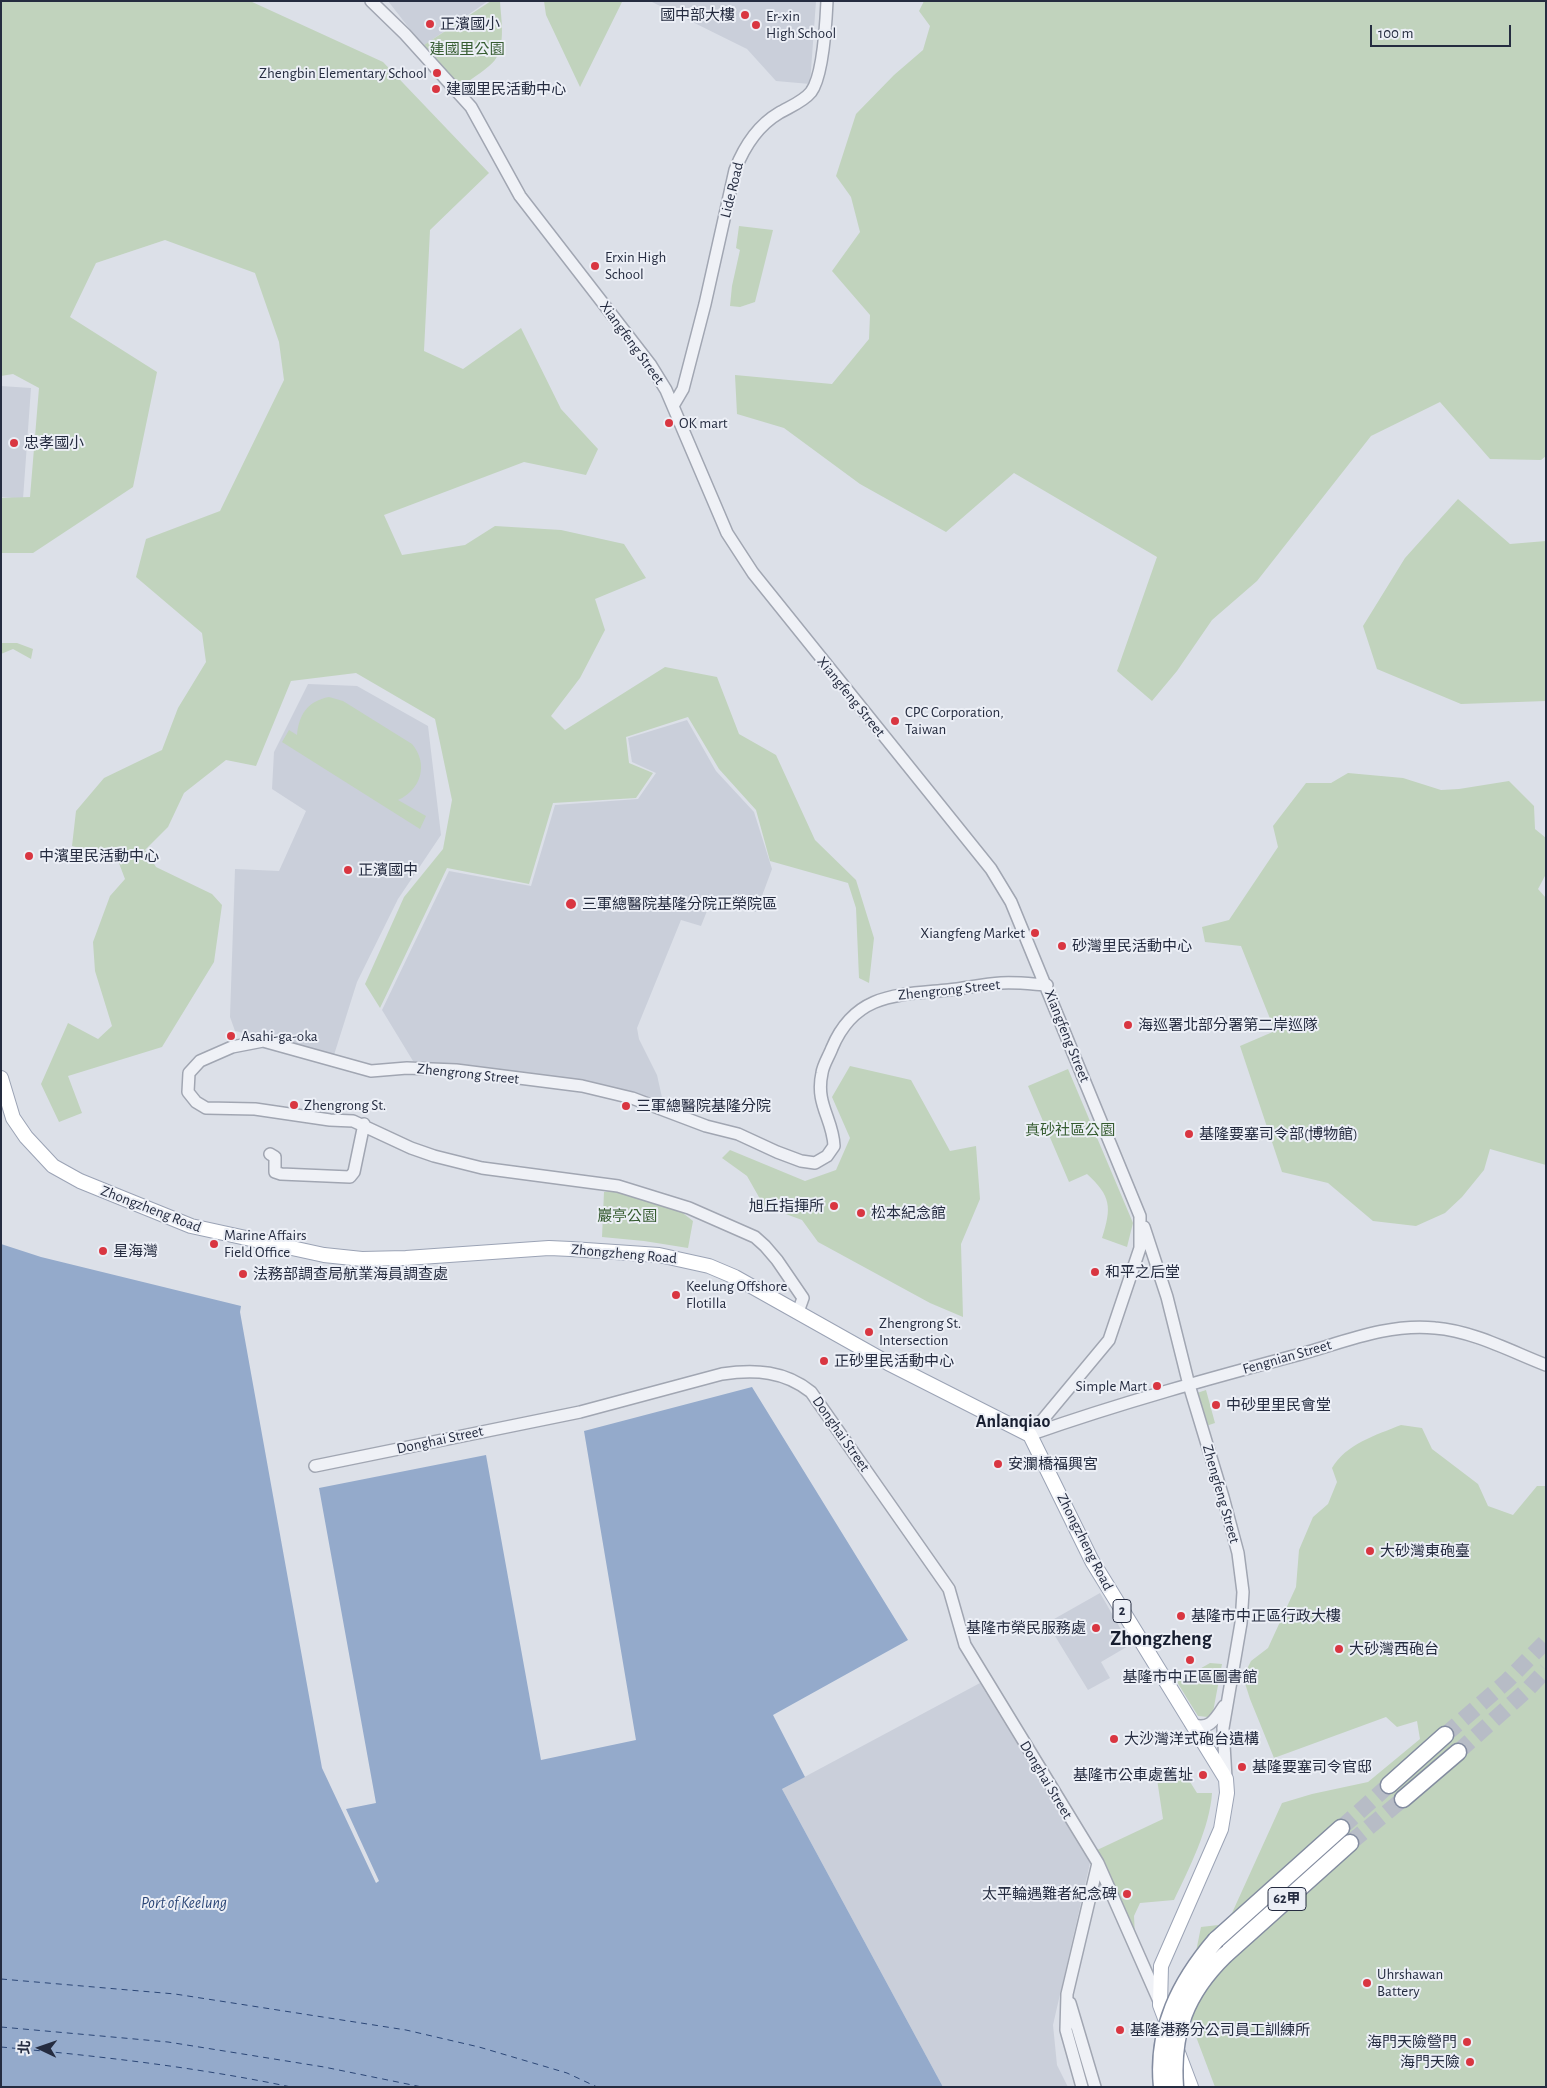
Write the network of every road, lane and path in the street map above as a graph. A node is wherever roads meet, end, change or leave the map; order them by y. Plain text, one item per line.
1 (371, 1) edge
2 (827, 1) edge
3 (673, 406) junction
4 (1047, 985) junction
5 (1, 1078) edge
6 (364, 1124) junction
7 (270, 1154) dead end
8 (1140, 1216) junction
9 (1136, 1262) junction
10 (1157, 1264) junction
11 (798, 1312) junction
12 (1546, 1365) edge
13 (1189, 1385) junction
14 (1030, 1435) junction
15 (315, 1466) dead end
16 (1228, 1700) junction
17 (1191, 1724) junction
18 (1445, 1735) tunnel mouth
19 (1458, 1752) tunnel mouth
20 (1226, 1779) junction
21 (1389, 1785) tunnel mouth
22 (1403, 1799) tunnel mouth
23 (1340, 1828) tunnel mouth
24 (1350, 1843) tunnel mouth
25 (1098, 1863) junction
26 (1113, 1898) junction
27 (1089, 1903) junction
28 (1067, 1994) junction
29 (1160, 2005) junction
30 (1082, 2087) edge
31 (1095, 2087) edge
32 (1162, 2087) edge
33 (1176, 2087) edge
34 (1191, 2087) edge

1 - 3 street, Xiangfeng Street
2 - 3 street, Lide Road
3 - 4 street, Xiangfeng Street
4 - 6 street, Zhengrong Street
4 - 8 street, Xiangfeng Street
5 - 11 main road, Zhongzheng Road
6 - 7 street
6 - 11 street, Zhengrong Street
8 - 9 street, Xiangfeng Street
8 - 10 street, Zhengfeng Street
9 - 10 street
9 - 14 street, Xiangfeng Street
10 - 13 street, Zhengfeng Street
11 - 14 main road, Zhongzheng Road
12 - 13 street, Fengnian Street
13 - 14 street, Fengnian Street
13 - 16 street, Zhengfeng Street
14 - 17 main road, Zhongzheng Road / 2
15 - 25 street, Donghai Street
16 - 17 street
16 - 20 street, Zhengfeng Street
17 - 20 main road, Zhongzheng Road / 2
18 - 21 highway
19 - 22 highway
20 - 29 main road
23 - 32 highway, 62甲, bridge
24 - 33 highway, 62甲, bridge
25 - 26 street, Donghai Street
25 - 27 street
26 - 27 street
26 - 29 street, Donghai Street
27 - 28 street
28 - 30 street
28 - 31 street
29 - 34 main road

